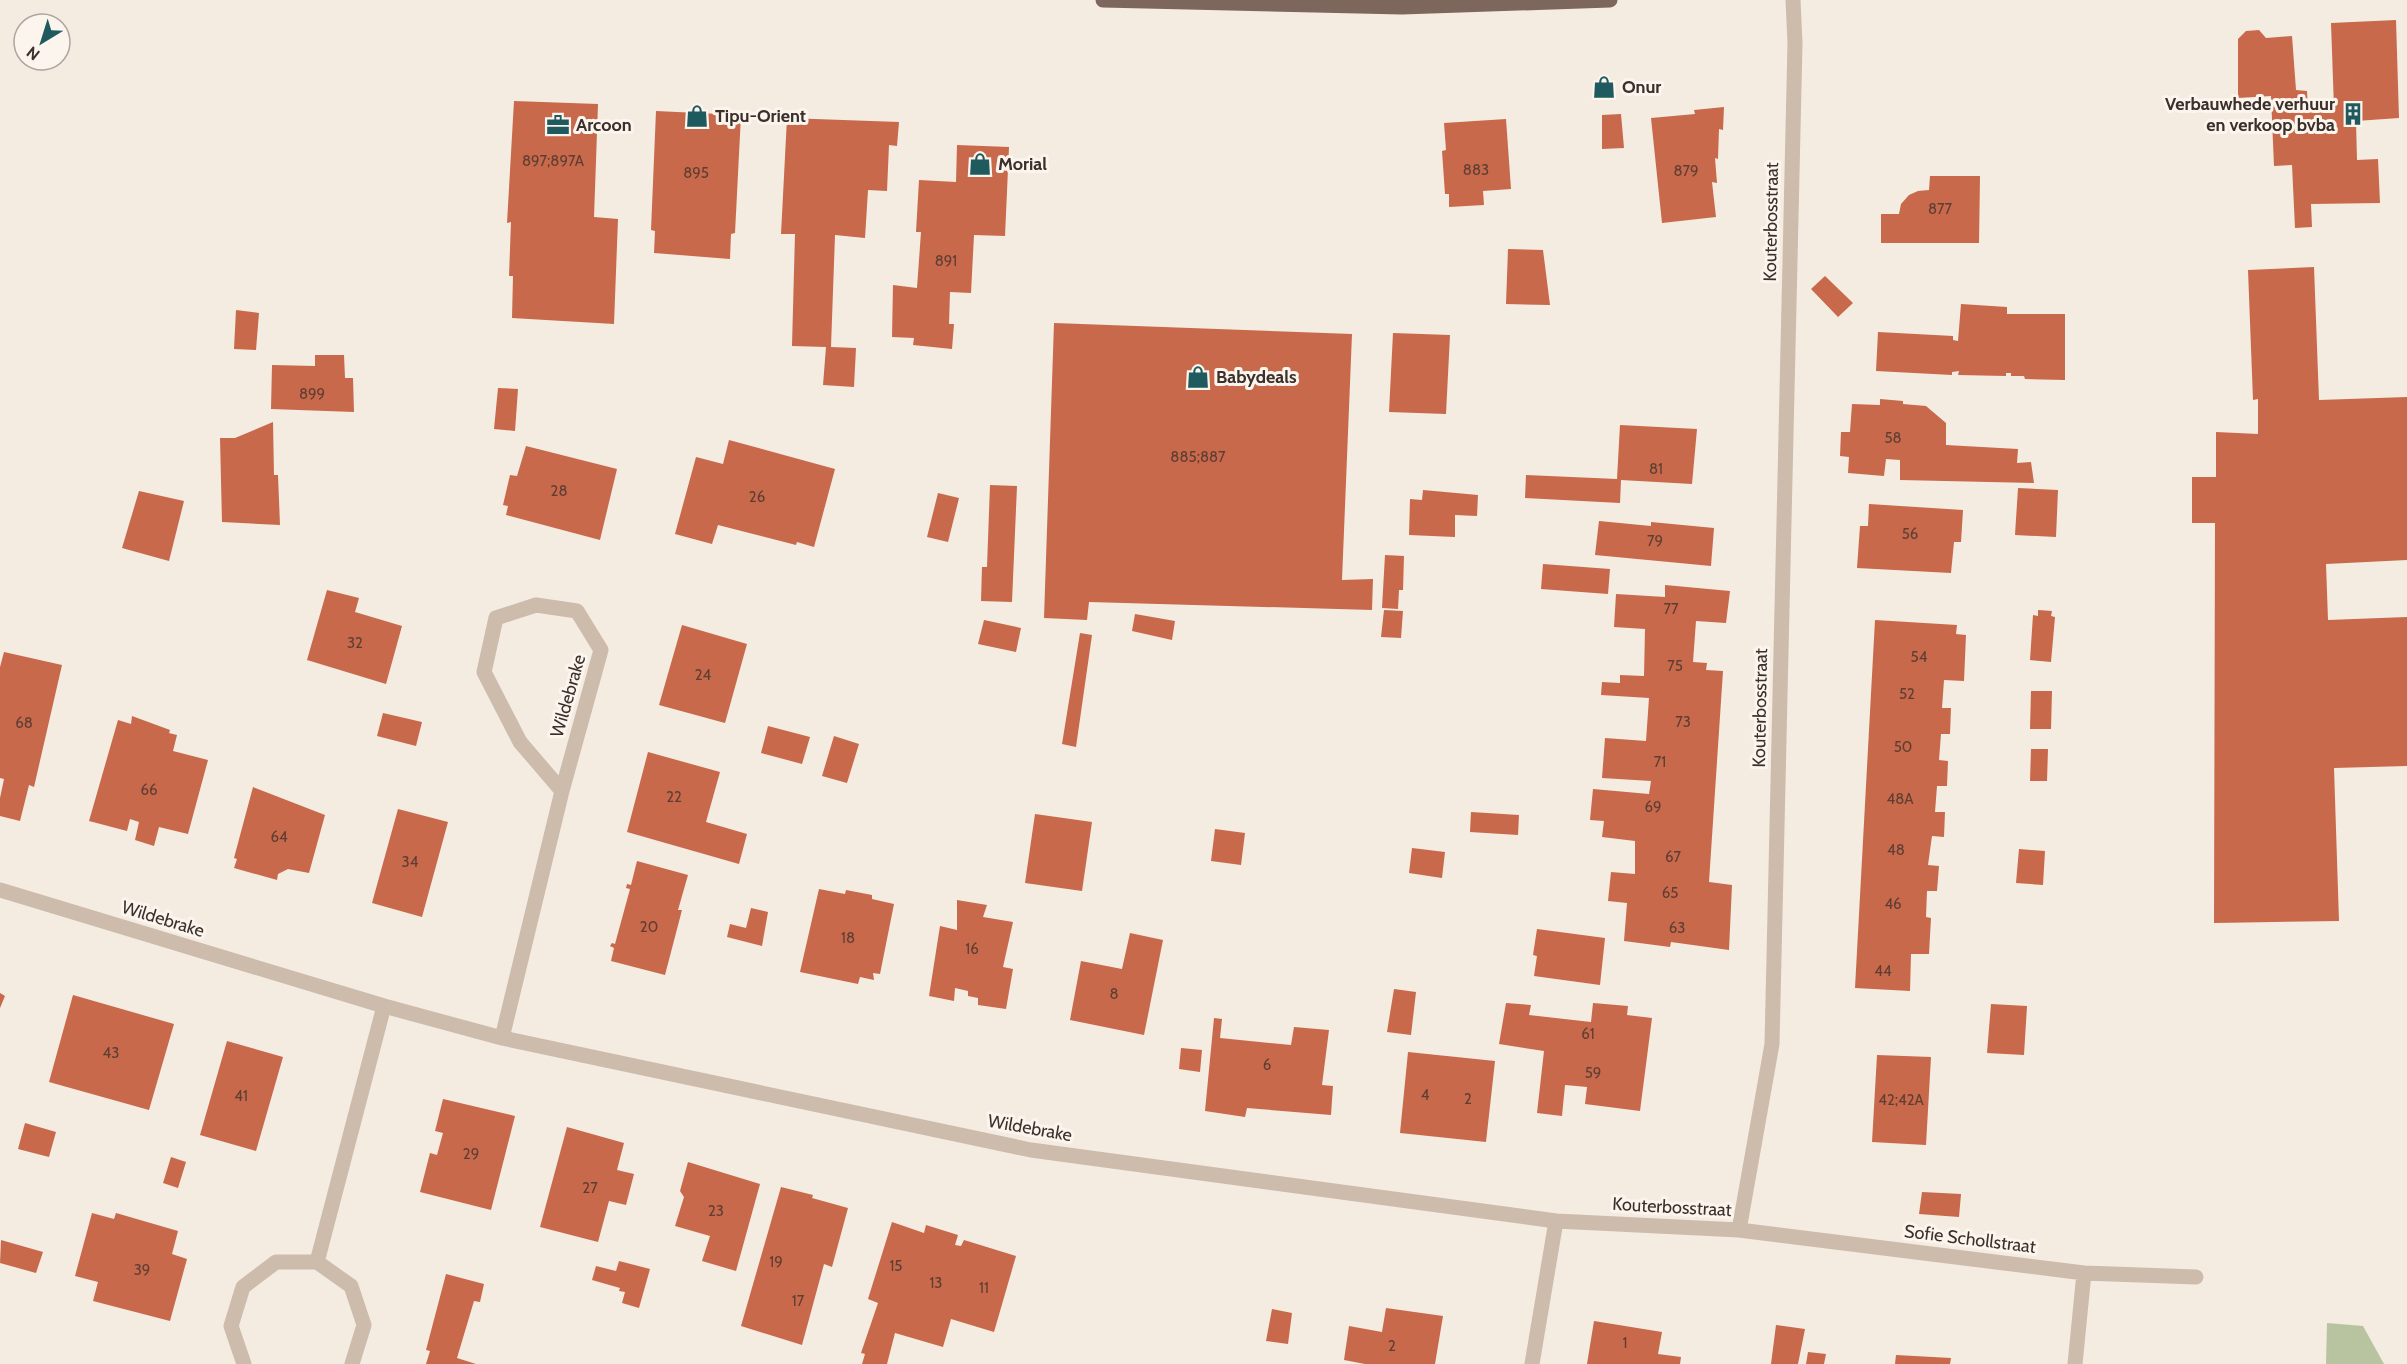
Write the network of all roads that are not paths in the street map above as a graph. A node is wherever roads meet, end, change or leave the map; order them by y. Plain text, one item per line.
1 (1103, 0) edge
2 (1610, 0) edge
3 (1793, 0) edge
4 (561, 791) junction
5 (0, 890) edge
6 (384, 1006) junction
7 (502, 1038) junction
8 (1556, 1221) junction
9 (1739, 1230) junction
10 (317, 1262) junction
11 (2084, 1273) junction
12 (2196, 1277) dead end
13 (244, 1364) edge
14 (352, 1364) edge
15 (1532, 1364) edge
16 (2075, 1364) edge

1 - 2 main road
3 - 9 street, Kouterbosstraat
4 - 4 street, Wildebrake
4 - 7 street, Wildebrake
5 - 6 street, Wildebrake
6 - 7 street, Wildebrake
6 - 10 street
7 - 8 street, Wildebrake
8 - 9 street, Kouterbosstraat
8 - 15 street
9 - 11 street, Sofie Schollstraat
10 - 13 street
10 - 14 street
11 - 12 street, Sofie Schollstraat
11 - 16 street

